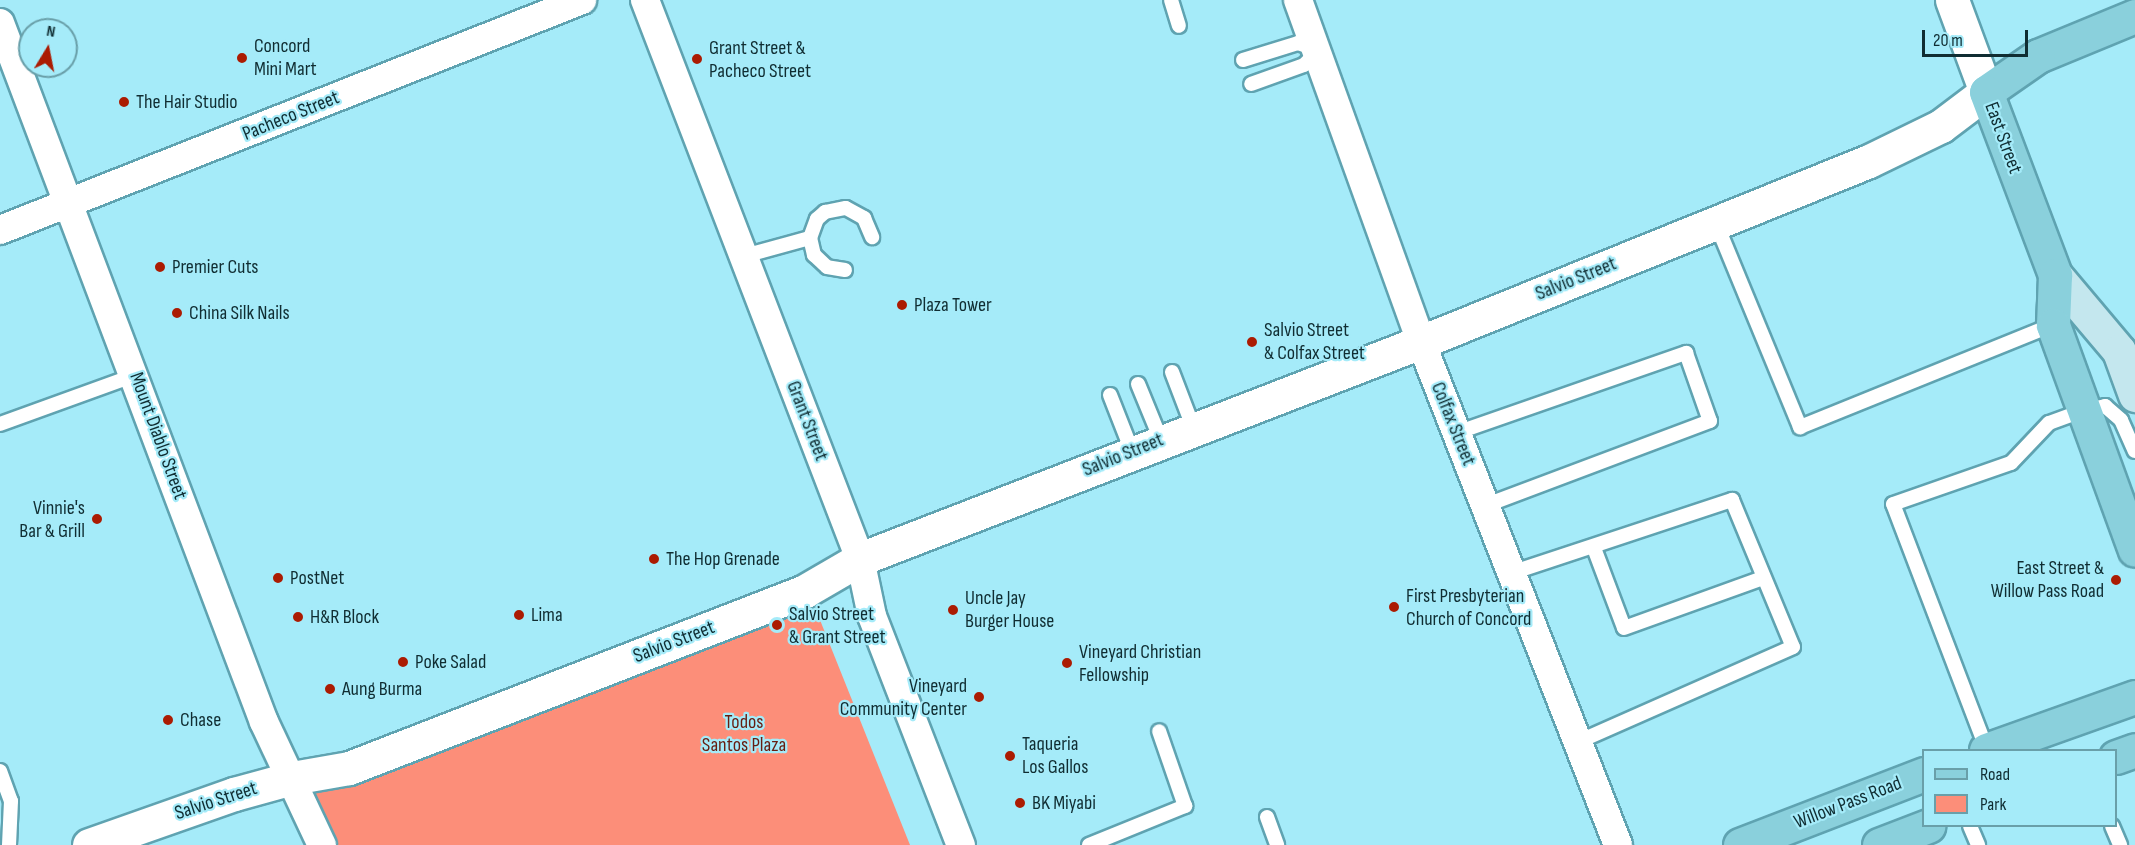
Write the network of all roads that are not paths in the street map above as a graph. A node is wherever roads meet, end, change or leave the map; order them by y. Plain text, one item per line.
1 (582, 0) edge
2 (645, 0) edge
3 (1171, 0) edge
4 (1298, 0) edge
5 (1952, 0) edge
6 (2135, 16) edge
7 (1179, 26) dead end
8 (1, 27) edge
9 (1319, 50) junction
10 (1243, 60) dead end
11 (1251, 84) dead end
12 (1986, 92) junction
13 (71, 203) junction
14 (1716, 223) junction
15 (0, 230) edge
16 (872, 237) dead end
17 (810, 238) junction
18 (744, 256) junction
19 (845, 270) dead end
20 (2055, 275) junction
21 (2053, 326) junction
22 (1421, 342) junction
23 (1172, 372) dead end
24 (135, 375) junction
25 (1138, 384) dead end
26 (1110, 395) dead end
27 (2135, 395) edge
28 (2082, 411) junction
29 (0, 424) edge
30 (1193, 428) junction
31 (1456, 433) junction
32 (1146, 446) junction
33 (2135, 451) edge
34 (1486, 505) junction
35 (1594, 548) junction
36 (2135, 550) edge
37 (860, 559) junction
38 (1511, 573) junction
39 (1763, 578) junction
40 (2135, 697) edge
41 (1159, 731) dead end
42 (1578, 742) junction
43 (1986, 749) edge
44 (1989, 749) edge
45 (2135, 750) edge
46 (2117, 756) edge
47 (0, 771) edge
48 (1922, 774) edge
49 (292, 777) junction
50 (1267, 817) dead end
51 (1923, 827) edge
52 (1971, 827) edge
53 (2113, 827) edge
54 (9, 845) edge
55 (89, 845) edge
56 (322, 845) edge
57 (961, 845) edge
58 (1089, 845) edge
59 (1277, 845) edge
60 (1618, 845) edge
61 (1740, 845) edge
62 (1880, 845) edge
63 (1978, 845) edge
64 (2120, 845) edge

1 - 13 street, Pacheco Street
2 - 18 street, Grant Street
3 - 7 lane
4 - 9 street, Colfax Street
5 - 12 street, East Street
6 - 12 main road, Salvio Street
8 - 13 street, Mount Diablo Street
9 - 10 lane
9 - 11 lane
9 - 22 street, Colfax Street
12 - 14 street, Salvio Street
12 - 20 main road, East Street
13 - 15 street, Pacheco Street
13 - 24 street, Mount Diablo Street
14 - 21 lane
14 - 22 street, Salvio Street
16 - 17 lane
17 - 18 lane
17 - 19 lane
18 - 37 street, Grant Street
20 - 21 main road, East Street
20 - 27 main road, East Street
21 - 28 main road, East Street
22 - 30 street, Salvio Street
22 - 31 street, Colfax Street
23 - 30 lane
24 - 29 lane
24 - 49 street, Mount Diablo Street
25 - 32 lane
26 - 32 lane
28 - 33 lane
28 - 36 main road, East Street
28 - 43 lane
30 - 32 street, Salvio Street
31 - 34 street, Colfax Street
31 - 34 lane
32 - 37 street, Salvio Street
34 - 38 street, Colfax Street
35 - 38 lane
35 - 39 lane
35 - 39 lane
37 - 49 street, Salvio Street
37 - 57 street, Grant Street
38 - 42 street, Colfax Street
39 - 42 lane
40 - 44 main road
41 - 58 lane
42 - 60 street, Colfax Street
45 - 46 main road
47 - 54 lane
48 - 61 main road, Willow Pass Road
49 - 55 street, Salvio Street
49 - 56 street, Mount Diablo Street
50 - 59 lane
51 - 62 main road
52 - 63 lane
53 - 64 lane

